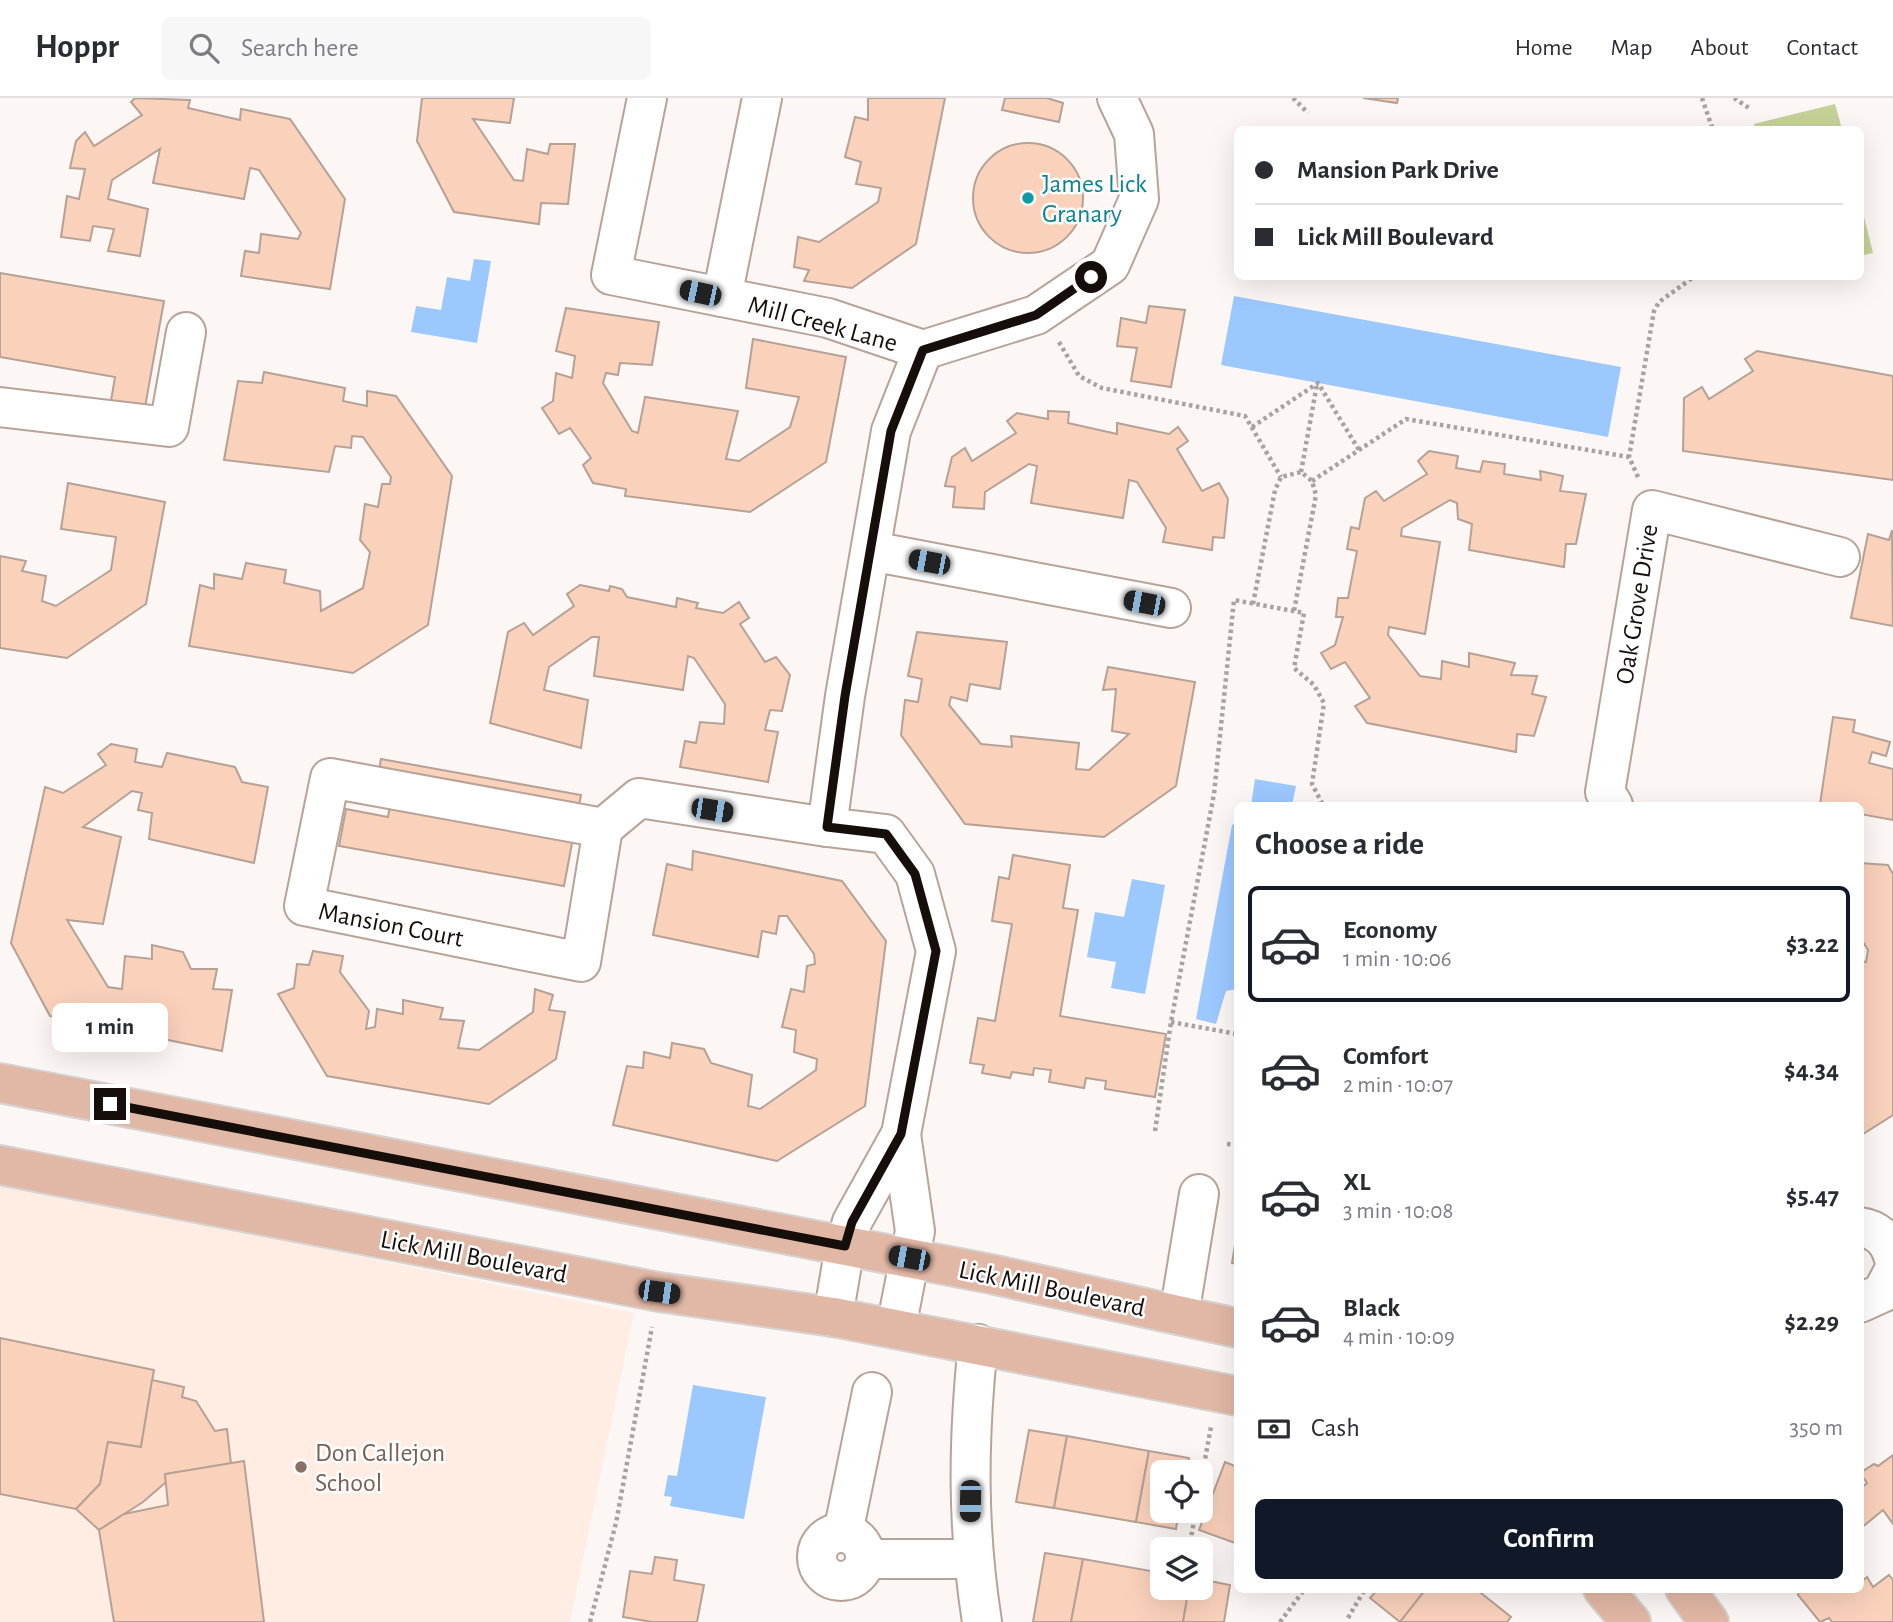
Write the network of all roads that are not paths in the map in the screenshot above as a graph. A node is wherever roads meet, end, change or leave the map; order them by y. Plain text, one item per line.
1 (647, 98) edge
2 (762, 98) edge
3 (1116, 98) edge
4 (722, 297) junction
5 (186, 332) dead end
6 (923, 350) junction
7 (0, 407) edge
8 (871, 551) junction
9 (1840, 557) dead end
10 (1171, 608) dead end
11 (1611, 802) edge
12 (827, 827) junction
13 (603, 828) junction
14 (0, 1083) edge
15 (901, 1134) junction
16 (0, 1165) edge
17 (1199, 1194) dead end
18 (845, 1246) junction
19 (909, 1258) junction
20 (1893, 1272) edge
21 (1864, 1301) edge
22 (1179, 1315) junction
23 (833, 1317) junction
24 (1234, 1327) edge
25 (896, 1328) junction
26 (978, 1345) junction
27 (872, 1392) dead end
28 (1227, 1394) edge
29 (974, 1559) junction
30 (1606, 1593) edge
31 (1688, 1593) edge
32 (982, 1622) edge
33 (1631, 1622) edge
34 (1709, 1622) edge

1 - 4 street, Mill Creek Lane
2 - 4 street
3 - 6 street
4 - 6 street, Mill Creek Lane
5 - 7 street
6 - 8 street
8 - 10 street
8 - 12 street
9 - 11 street, Oak Grove Drive
12 - 13 street
12 - 15 street
13 - 13 street, Mansion Court
14 - 18 main road, Lick Mill Boulevard
15 - 18 street
15 - 19 street
16 - 23 main road, Lick Mill Boulevard
17 - 22 street
18 - 19 main road, Lick Mill Boulevard
18 - 23 street
19 - 22 main road, Lick Mill Boulevard
19 - 25 street
20 - 21 street
22 - 24 main road, Lick Mill Boulevard
23 - 25 main road, Lick Mill Boulevard
25 - 26 main road, Lick Mill Boulevard
26 - 28 main road, Lick Mill Boulevard
26 - 29 street
27 - 29 street
29 - 32 street
30 - 33 main road
31 - 34 main road

